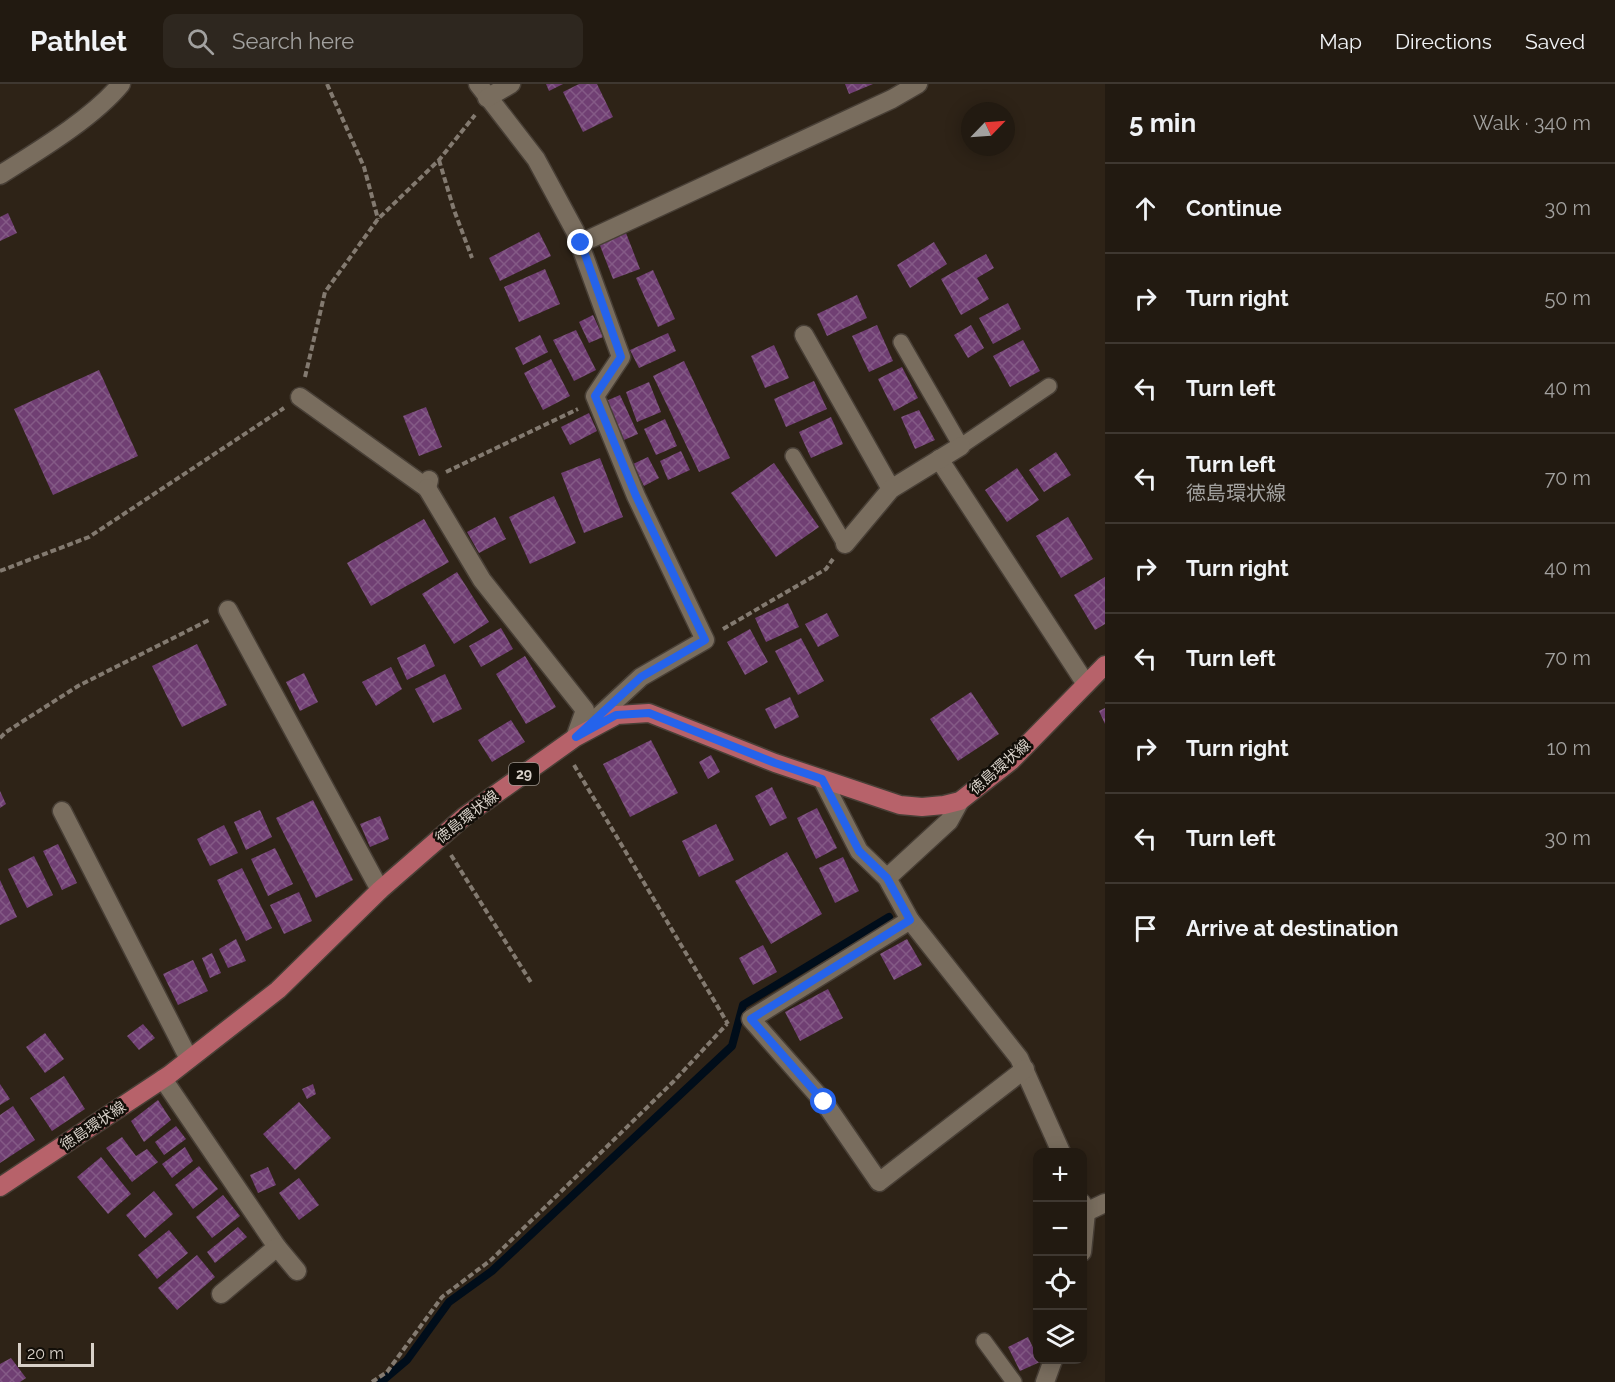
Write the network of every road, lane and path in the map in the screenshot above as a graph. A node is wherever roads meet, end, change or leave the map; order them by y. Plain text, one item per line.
1 (121, 84) edge
2 (327, 84) edge
3 (511, 84) edge
4 (918, 84) edge
5 (483, 91) edge
6 (439, 160) junction
7 (0, 175) edge
8 (378, 219) junction
9 (581, 243) junction
10 (472, 258) dead end
11 (804, 335) dead end
12 (901, 342) dead end
13 (1049, 386) dead end
14 (300, 397) junction
15 (593, 399) junction
16 (961, 446) junction
17 (793, 456) dead end
18 (939, 459) junction
19 (428, 484) junction
20 (891, 489) junction
21 (845, 544) junction
22 (0, 571) edge
23 (228, 610) joint
24 (705, 640) junction
25 (1105, 665) edge
26 (1086, 684) junction
27 (0, 738) edge
28 (569, 742) junction
29 (822, 779) junction
30 (960, 801) junction
31 (62, 811) dead end
32 (440, 837) junction
33 (887, 878) junction
34 (380, 890) junction
35 (910, 920) junction
36 (532, 984) dead end
37 (189, 1059) junction
38 (1025, 1069) junction
39 (163, 1079) junction
40 (1059, 1148) edge
41 (0, 1187) edge
42 (1105, 1203) edge
43 (1087, 1207) edge
44 (277, 1247) junction
45 (297, 1271) dead end
46 (220, 1294) dead end
47 (984, 1341) dead end
48 (1051, 1364) edge
49 (372, 1382) edge
50 (1014, 1382) edge
51 (1045, 1382) edge

1 - 7 street
2 - 8 path
3 - 5 street
4 - 9 street
5 - 6 path
5 - 9 street
6 - 8 path
6 - 10 path
8 - 14 path
9 - 15 street
11 - 20 street
12 - 16 lane
13 - 16 lane
14 - 19 street
14 - 22 path
15 - 19 path
15 - 24 street
16 - 18 street
17 - 21 lane
18 - 20 street
18 - 26 street
19 - 28 street
20 - 21 street
21 - 24 path
23 - 27 path
23 - 34 street
24 - 28 street
25 - 26 main road, 徳島環状線 / 29
26 - 30 main road, 徳島環状線 / 29
28 - 29 main road, 徳島環状線 / 29
28 - 32 main road, 徳島環状線 / 29
28 - 49 path
29 - 30 main road, 徳島環状線 / 29
29 - 33 street
30 - 33 street
31 - 37 street
32 - 34 main road, 徳島環状線 / 29
32 - 36 path
33 - 35 street
34 - 37 main road, 徳島環状線 / 29
35 - 38 street
35 - 38 street
37 - 39 main road, 徳島環状線 / 29
38 - 40 street
39 - 41 main road, 徳島環状線 / 29
39 - 44 street
42 - 43 street
44 - 45 street
44 - 46 street
47 - 50 lane
48 - 51 street

